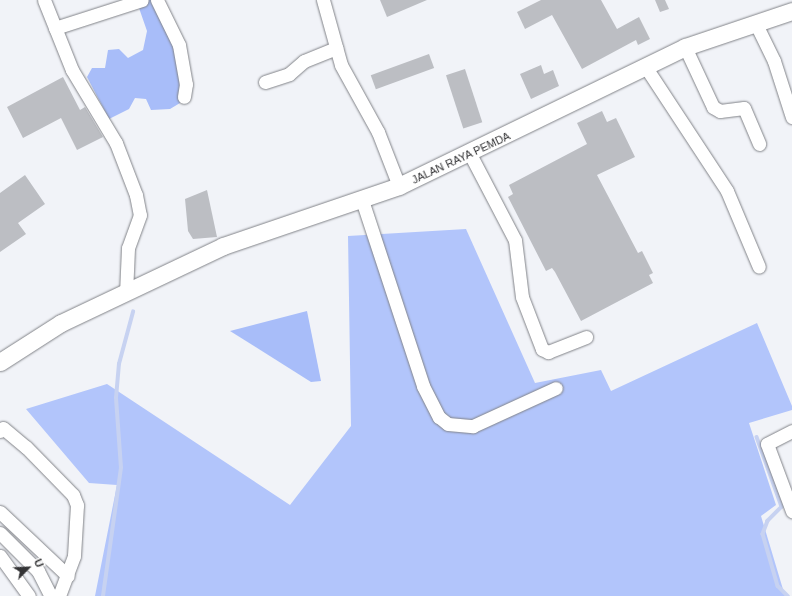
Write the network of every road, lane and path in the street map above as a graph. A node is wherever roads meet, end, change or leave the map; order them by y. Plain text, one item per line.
1 (44, 0) edge
2 (142, 0) edge
3 (157, 0) edge
4 (323, 0) edge
5 (792, 11) edge
6 (755, 22) junction
7 (55, 28) junction
8 (685, 47) junction
9 (336, 48) junction
10 (646, 66) junction
11 (265, 82) dead end
12 (184, 96) dead end
13 (792, 117) edge
14 (759, 144) dead end
15 (470, 154) junction
16 (399, 186) junction
17 (362, 200) junction
18 (759, 267) dead end
19 (126, 293) junction
20 (586, 337) dead end
21 (0, 362) edge
22 (556, 388) dead end
23 (0, 431) edge
24 (792, 431) edge
25 (792, 511) edge
26 (0, 512) edge
27 (0, 533) edge
28 (0, 556) edge
29 (68, 576) junction
30 (29, 596) edge
31 (51, 596) edge
32 (59, 596) edge

1 - 7 street
2 - 7 street
3 - 12 street
4 - 9 street
5 - 6 main road, JALAN RAYA PEMDA
6 - 8 main road, JALAN RAYA PEMDA
6 - 13 street
7 - 19 street
8 - 10 main road, JALAN RAYA PEMDA
8 - 14 street
9 - 11 street
9 - 16 street
10 - 15 main road, JALAN RAYA PEMDA
10 - 18 street
15 - 16 main road, JALAN RAYA PEMDA
15 - 20 street
16 - 17 main road, JALAN RAYA PEMDA
17 - 19 main road, JALAN RAYA PEMDA
17 - 22 street
19 - 21 main road, JALAN RAYA PEMDA
23 - 29 street
24 - 25 street
26 - 29 street
27 - 31 street
28 - 30 street
29 - 32 street

